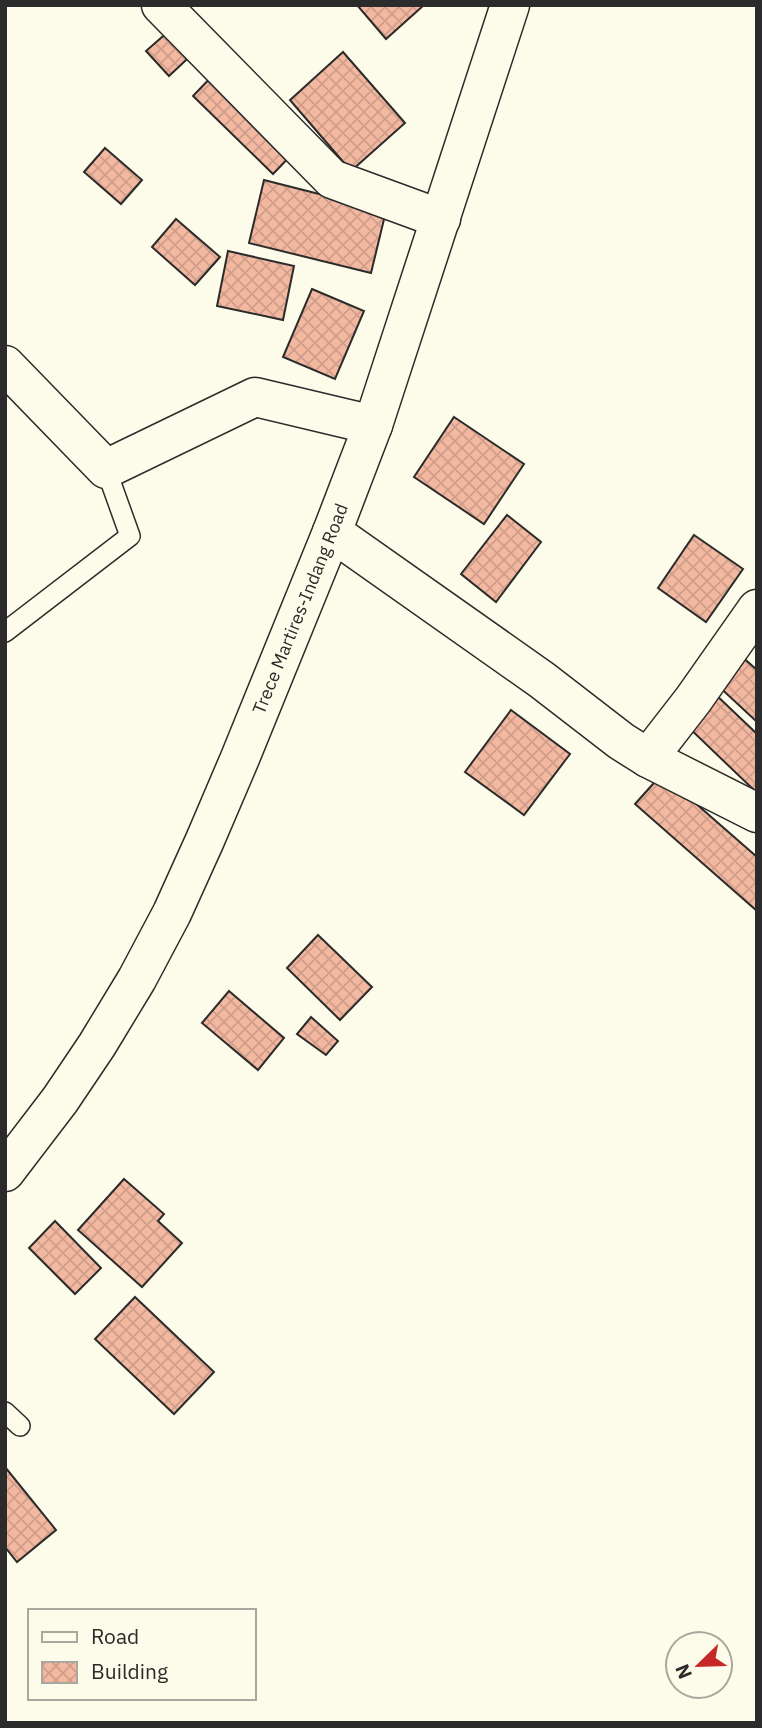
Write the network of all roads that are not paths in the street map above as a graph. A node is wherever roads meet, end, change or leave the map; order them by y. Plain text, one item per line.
1 (161, 5) edge
2 (510, 5) edge
3 (440, 219) junction
4 (5, 365) edge
5 (373, 425) junction
6 (106, 469) junction
7 (332, 532) junction
8 (752, 625) edge
9 (5, 632) edge
10 (648, 758) junction
11 (757, 813) edge
12 (5, 1172) edge

1 - 3 street
2 - 3 street, Trece Martires-Indang Road
3 - 5 street, Trece Martires-Indang Road
4 - 6 street
5 - 6 street
5 - 7 street, Trece Martires-Indang Road
6 - 9 lane
7 - 10 street
7 - 12 street, Trece Martires-Indang Road
8 - 10 street
10 - 11 street

